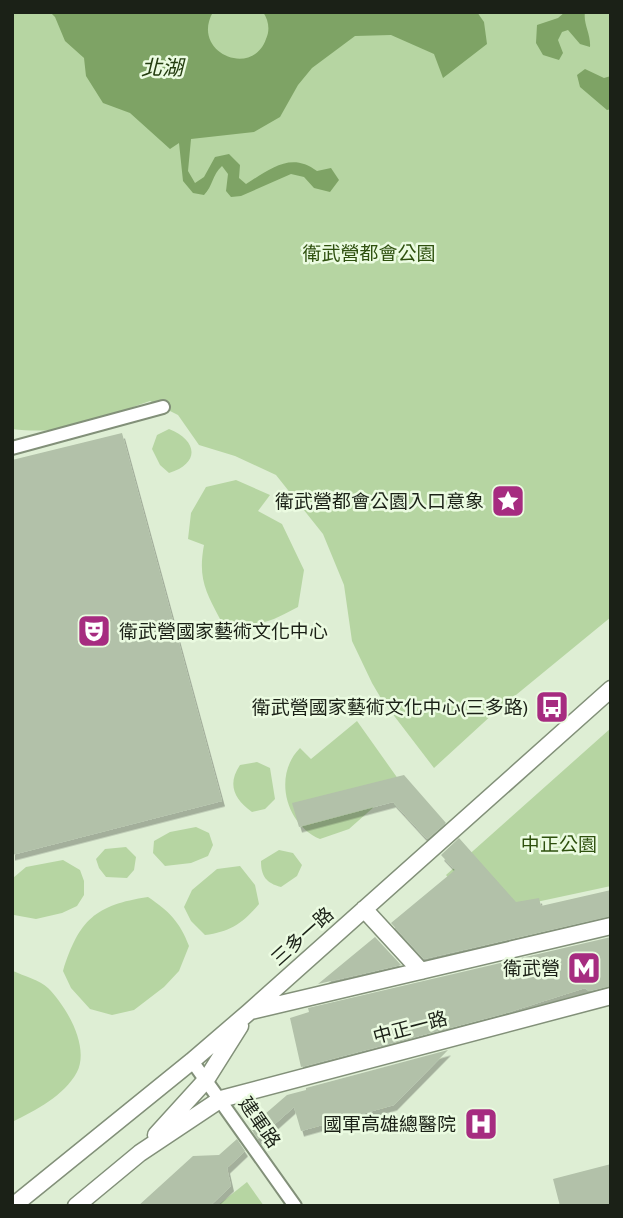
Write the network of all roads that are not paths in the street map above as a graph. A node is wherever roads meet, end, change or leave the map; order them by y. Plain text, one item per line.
1 (163, 407) dead end
2 (12, 448) edge
3 (611, 689) edge
4 (364, 909) junction
5 (611, 926) edge
6 (421, 971) junction
7 (611, 996) edge
8 (249, 1012) junction
9 (192, 1061) junction
10 (206, 1080) junction
11 (221, 1099) junction
12 (140, 1153) junction
13 (13, 1206) edge
14 (76, 1206) edge
15 (295, 1206) edge

1 - 2 street
3 - 4 street, 三多一路
4 - 6 street
4 - 8 street, 三多一路
5 - 6 street
6 - 8 street
7 - 11 street, 中正一路
8 - 9 street, 三多一路
8 - 10 street
9 - 10 street, 建軍路
9 - 13 street, 三多一路
10 - 11 street, 建軍路
10 - 12 street
11 - 12 street
11 - 15 street, 建軍路
12 - 14 street

